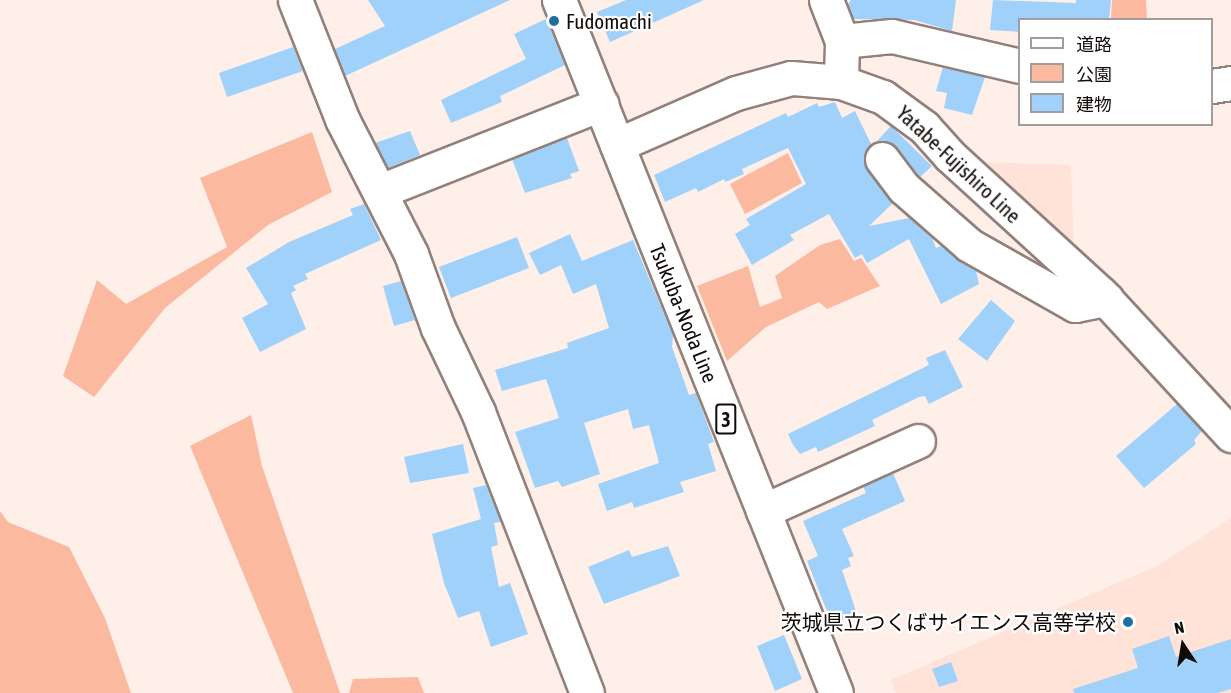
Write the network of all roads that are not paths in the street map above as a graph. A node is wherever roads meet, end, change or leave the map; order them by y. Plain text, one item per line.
1 (295, 0) edge
2 (559, 0) edge
3 (826, 0) edge
4 (842, 41) junction
5 (1018, 66) edge
6 (841, 82) junction
7 (1231, 84) edge
8 (1213, 87) edge
9 (601, 104) junction
10 (617, 145) junction
11 (882, 159) dead end
12 (380, 191) junction
13 (1106, 299) junction
14 (1231, 435) edge
15 (918, 441) dead end
16 (763, 511) junction
17 (587, 693) edge
18 (836, 693) edge

1 - 12 street
2 - 9 street, Tsukuba-Noda Line / 3
3 - 4 street
4 - 5 street
4 - 6 street
6 - 10 street, Yatabe-Fujishiro Line
6 - 13 street, Yatabe-Fujishiro Line
7 - 8 street
9 - 10 street, Tsukuba-Noda Line / 3
9 - 12 street
10 - 16 street, Tsukuba-Noda Line / 3
11 - 13 street
12 - 17 street
13 - 14 street, Yatabe-Fujishiro Line
15 - 16 street
16 - 18 street, Tsukuba-Noda Line / 3

